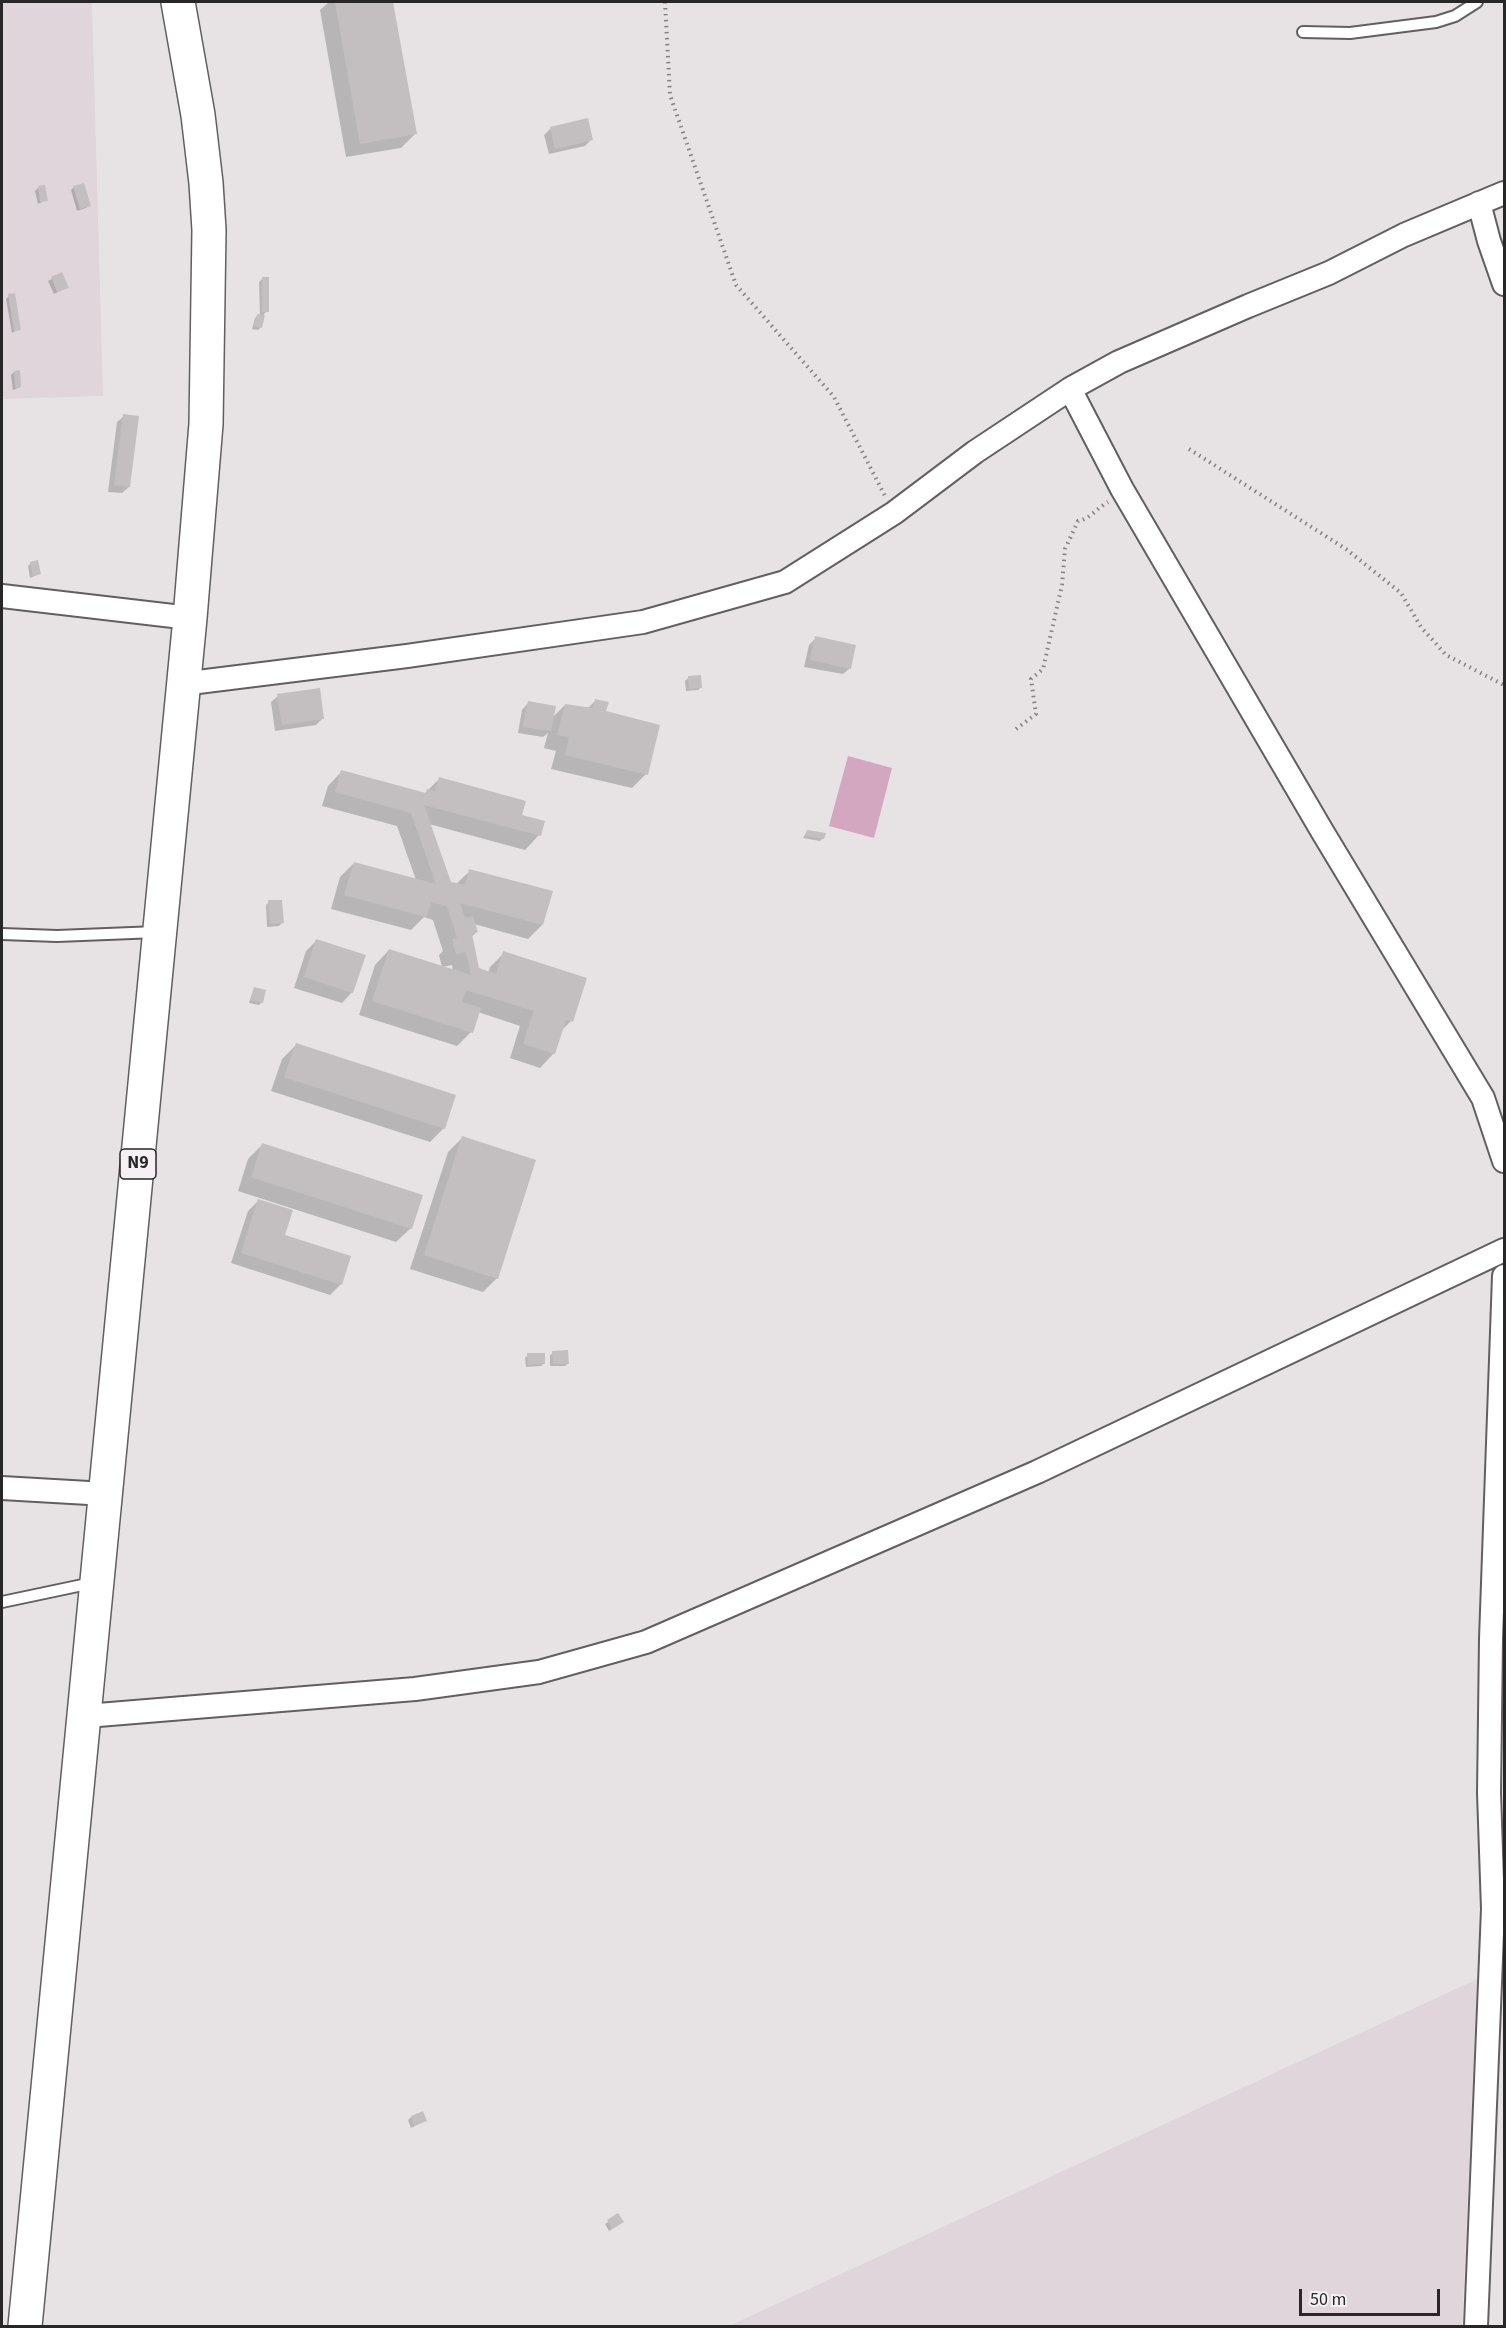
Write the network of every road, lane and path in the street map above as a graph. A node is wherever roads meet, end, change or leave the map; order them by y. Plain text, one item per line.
1 (178, 2) edge
2 (665, 2) edge
3 (1477, 2) edge
4 (1303, 32) dead end
5 (1504, 193) edge
6 (1479, 203) junction
7 (1504, 284) edge
8 (1070, 389) junction
9 (1188, 449) dead end
10 (1122, 489) junction
11 (894, 513) junction
12 (2, 596) edge
13 (190, 618) junction
14 (182, 684) junction
15 (1504, 685) edge
16 (1016, 729) dead end
17 (160, 932) junction
18 (2, 934) edge
19 (1504, 1161) edge
20 (1504, 1250) edge
21 (1504, 1276) edge
22 (2, 1488) edge
23 (106, 1494) junction
24 (98, 1582) junction
25 (2, 1602) edge
26 (86, 1716) junction
27 (26, 2326) edge
28 (1476, 2326) edge

1 - 13 highway, N9
2 - 11 path
3 - 4 lane
5 - 6 street
6 - 7 street
6 - 8 street
8 - 10 street
8 - 11 street
9 - 15 path
10 - 16 path
10 - 19 street
11 - 14 street
12 - 13 street
13 - 14 highway, N9
14 - 17 highway, N9
17 - 18 lane
17 - 23 highway, N9
20 - 26 street
21 - 28 street
22 - 23 street
23 - 24 highway, N9
24 - 25 lane
24 - 26 highway, N9
26 - 27 highway, N9

